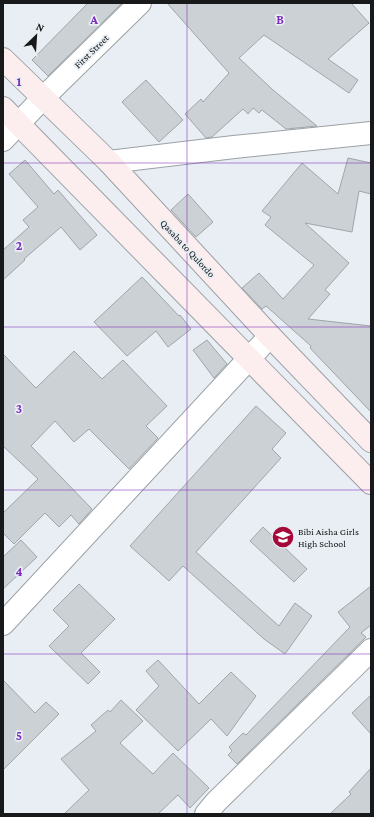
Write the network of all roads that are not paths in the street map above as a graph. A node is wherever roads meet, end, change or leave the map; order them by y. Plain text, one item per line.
1 (140, 3) edge
2 (3, 59) edge
3 (42, 99) junction
4 (3, 108) edge
5 (18, 124) junction
6 (371, 133) edge
7 (3, 140) edge
8 (109, 162) junction
9 (270, 336) junction
10 (249, 359) junction
11 (371, 440) edge
12 (371, 483) edge
13 (3, 624) edge
14 (371, 650) edge
15 (217, 810) edge

1 - 3 street, First Street
2 - 3 street, Qasaba to Qulordo
3 - 5 street, First Street
3 - 8 street, Qasaba to Qulordo
4 - 5 street
5 - 7 street, First Street
5 - 10 street
6 - 8 street
8 - 9 street, Qasaba to Qulordo
9 - 10 street
9 - 11 street, Qasaba to Qulordo
10 - 12 street
10 - 13 street
14 - 15 street

